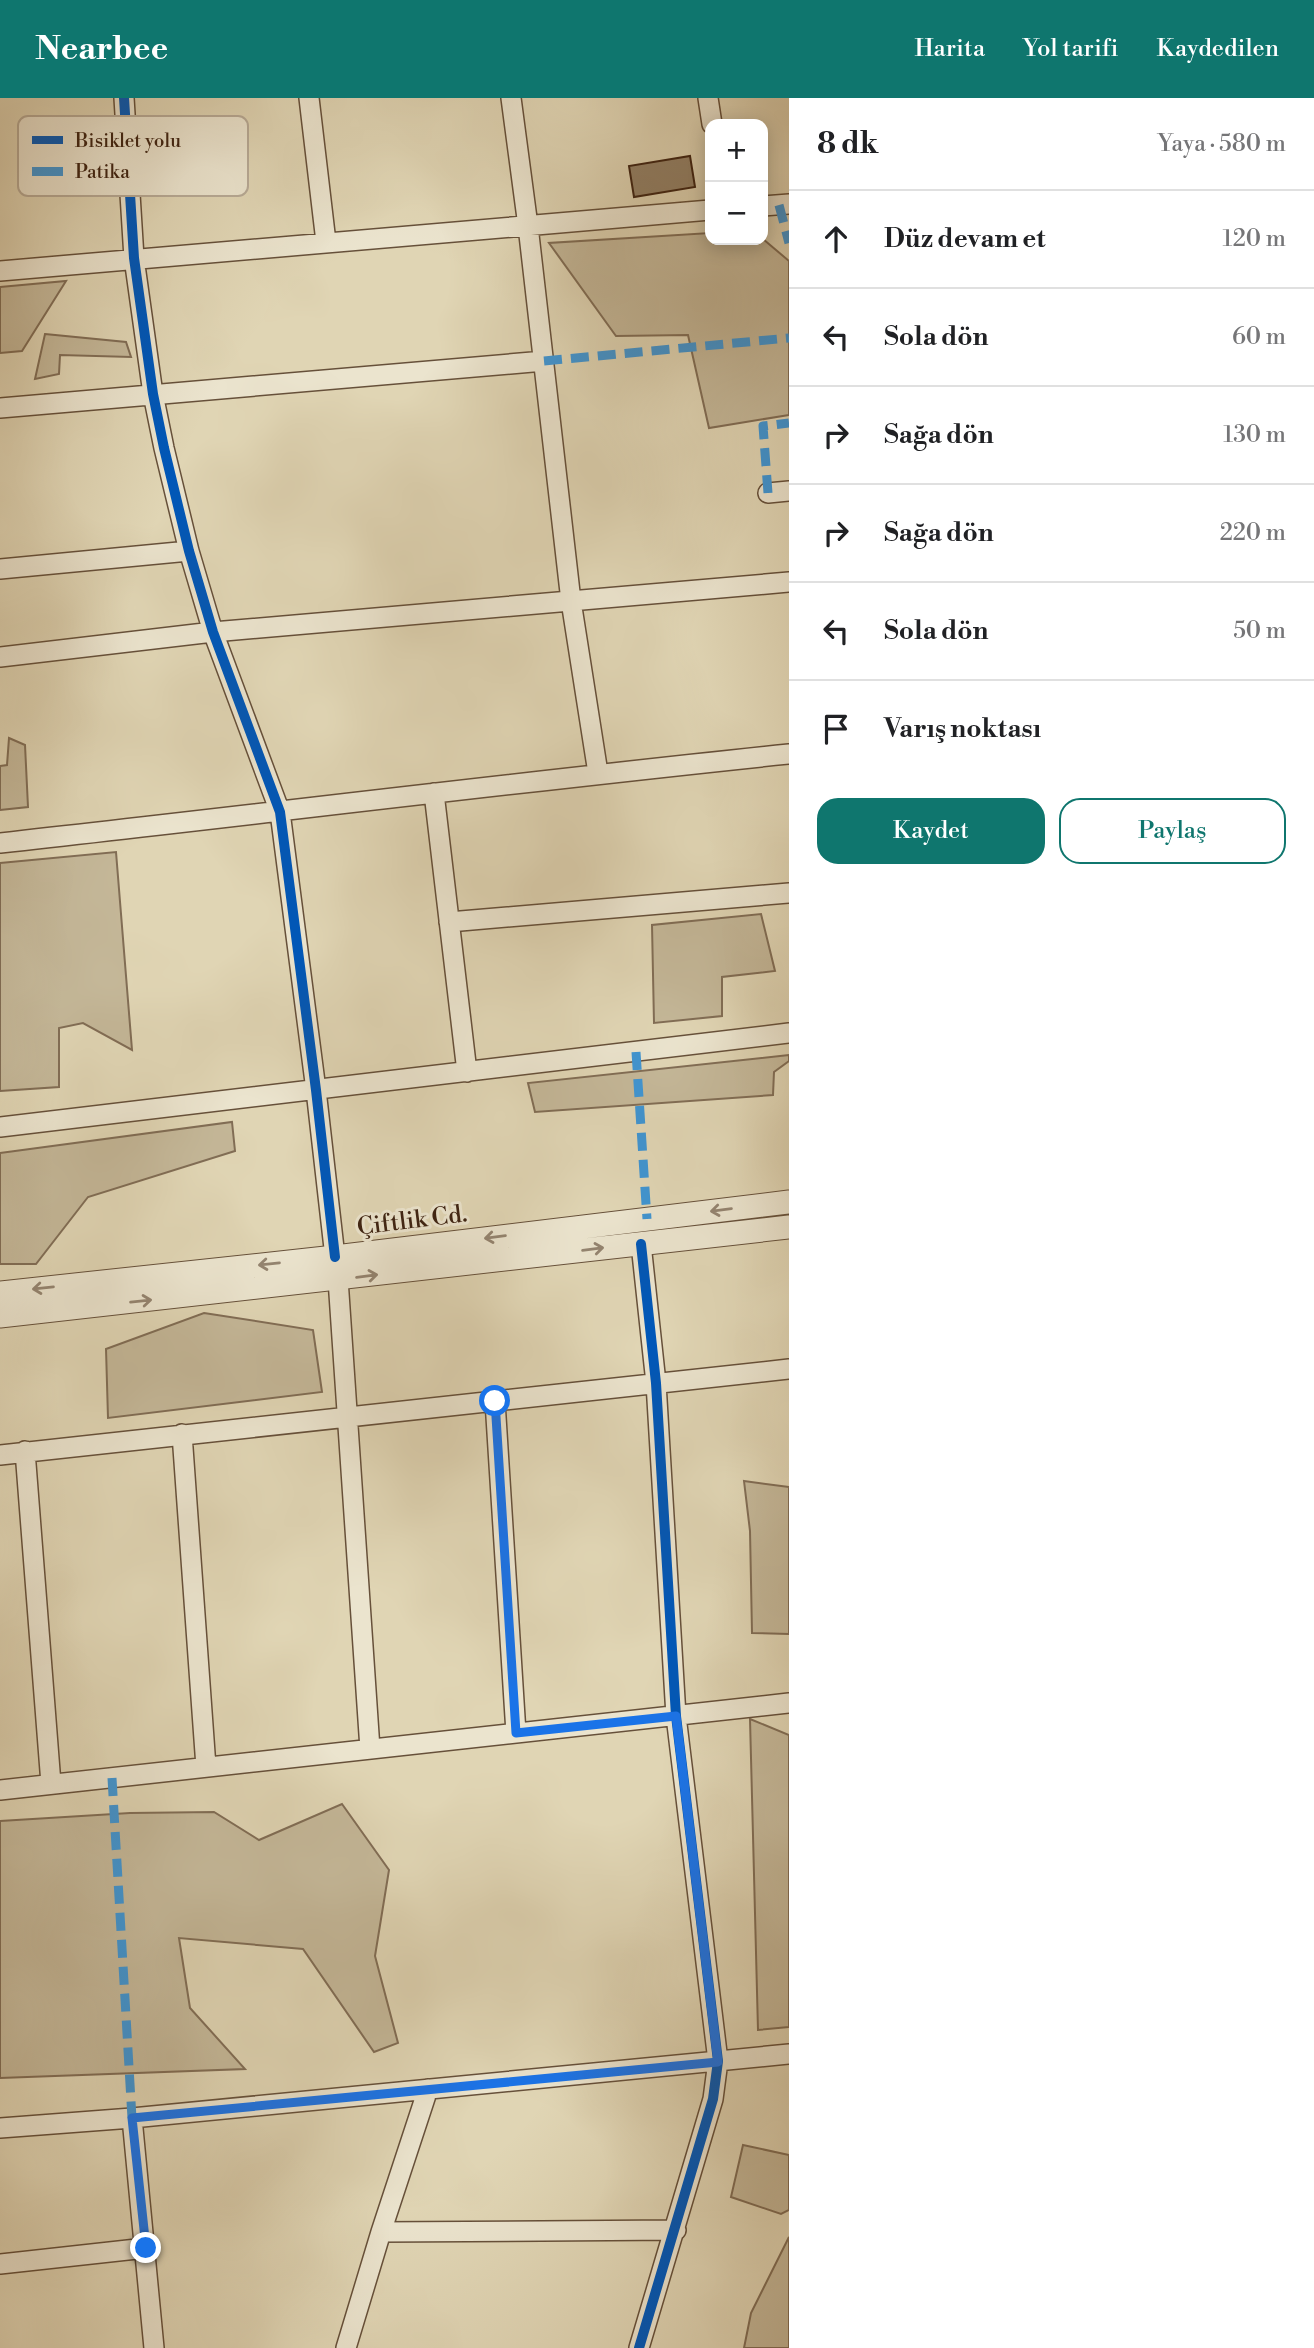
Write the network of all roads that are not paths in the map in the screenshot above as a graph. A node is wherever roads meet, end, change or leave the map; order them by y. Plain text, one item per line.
1 (124, 98) edge
2 (309, 98) edge
3 (511, 98) edge
4 (708, 98) edge
5 (125, 116) edge
6 (711, 119) edge
7 (130, 196) edge
8 (789, 204) edge
9 (768, 206) edge
10 (705, 211) edge
11 (528, 226) junction
12 (326, 242) junction
13 (134, 258) junction
14 (0, 271) edge
15 (544, 361) junction
16 (153, 394) junction
17 (0, 408) edge
18 (789, 491) edge
19 (768, 493) dead end
20 (189, 551) junction
21 (0, 569) edge
22 (789, 582) edge
23 (571, 601) junction
24 (213, 632) junction
25 (0, 657) edge
26 (789, 754) edge
27 (598, 773) junction
28 (433, 793) junction
29 (279, 812) junction
30 (0, 843) edge
31 (789, 893) edge
32 (449, 922) junction
33 (789, 1033) edge
34 (467, 1072) junction
35 (316, 1090) junction
36 (0, 1127) edge
37 (789, 1202) edge
38 (789, 1227) edge
39 (641, 1244) junction
40 (336, 1268) junction
41 (0, 1293) edge
42 (0, 1316) edge
43 (789, 1369) edge
44 (656, 1383) junction
45 (495, 1401) junction
46 (348, 1417) junction
47 (182, 1434) junction
48 (25, 1451) junction
49 (0, 1454) edge
50 (789, 1703) edge
51 (676, 1716) junction
52 (516, 1733) junction
53 (370, 1749) junction
54 (206, 1767) junction
55 (51, 1784) junction
56 (0, 1790) edge
57 (789, 2054) edge
58 (718, 2062) junction
59 (428, 2089) junction
60 (132, 2118) junction
61 (0, 2127) edge
62 (676, 2230) junction
63 (380, 2232) junction
64 (146, 2248) junction
65 (0, 2264) edge
66 (154, 2348) edge
67 (346, 2348) edge
68 (639, 2348) edge

1 - 5 street
2 - 12 street
3 - 11 street
4 - 6 street
7 - 13 street
8 - 9 street
10 - 11 street
11 - 12 street
11 - 15 street
12 - 13 street
13 - 14 street
13 - 16 street
15 - 16 street
15 - 23 street
16 - 17 street
16 - 20 street
18 - 19 street
20 - 21 street
20 - 24 street
22 - 23 street
23 - 24 street
23 - 27 street
24 - 25 street
24 - 29 street
26 - 27 street
27 - 28 street
28 - 29 street
28 - 32 street
29 - 30 street
29 - 35 street
31 - 32 street
32 - 34 street
33 - 34 street
34 - 35 street
35 - 36 street
35 - 40 street
37 -> 40 street, Çiftlik Cd.
38 - 39 street, Çiftlik Cd.
40 -> 39 street, Çiftlik Cd.
39 - 44 street
40 -> 41 street, Çiftlik Cd.
42 -> 40 street, Çiftlik Cd.
40 - 46 street
43 - 44 street
44 - 45 street
44 - 51 street
45 - 46 street
45 - 52 street
46 - 47 street
46 - 53 street
47 - 48 street
47 - 54 street
48 - 49 street
48 - 55 street
50 - 51 street
51 - 52 street
51 - 58 street
52 - 53 street
53 - 54 street
54 - 55 street
55 - 56 street
57 - 58 street
58 - 59 street
58 - 62 street
59 - 60 street
59 - 63 street
60 - 61 street
60 - 64 street
62 - 63 street
62 - 68 street
63 - 67 street
64 - 65 street
64 - 66 street

